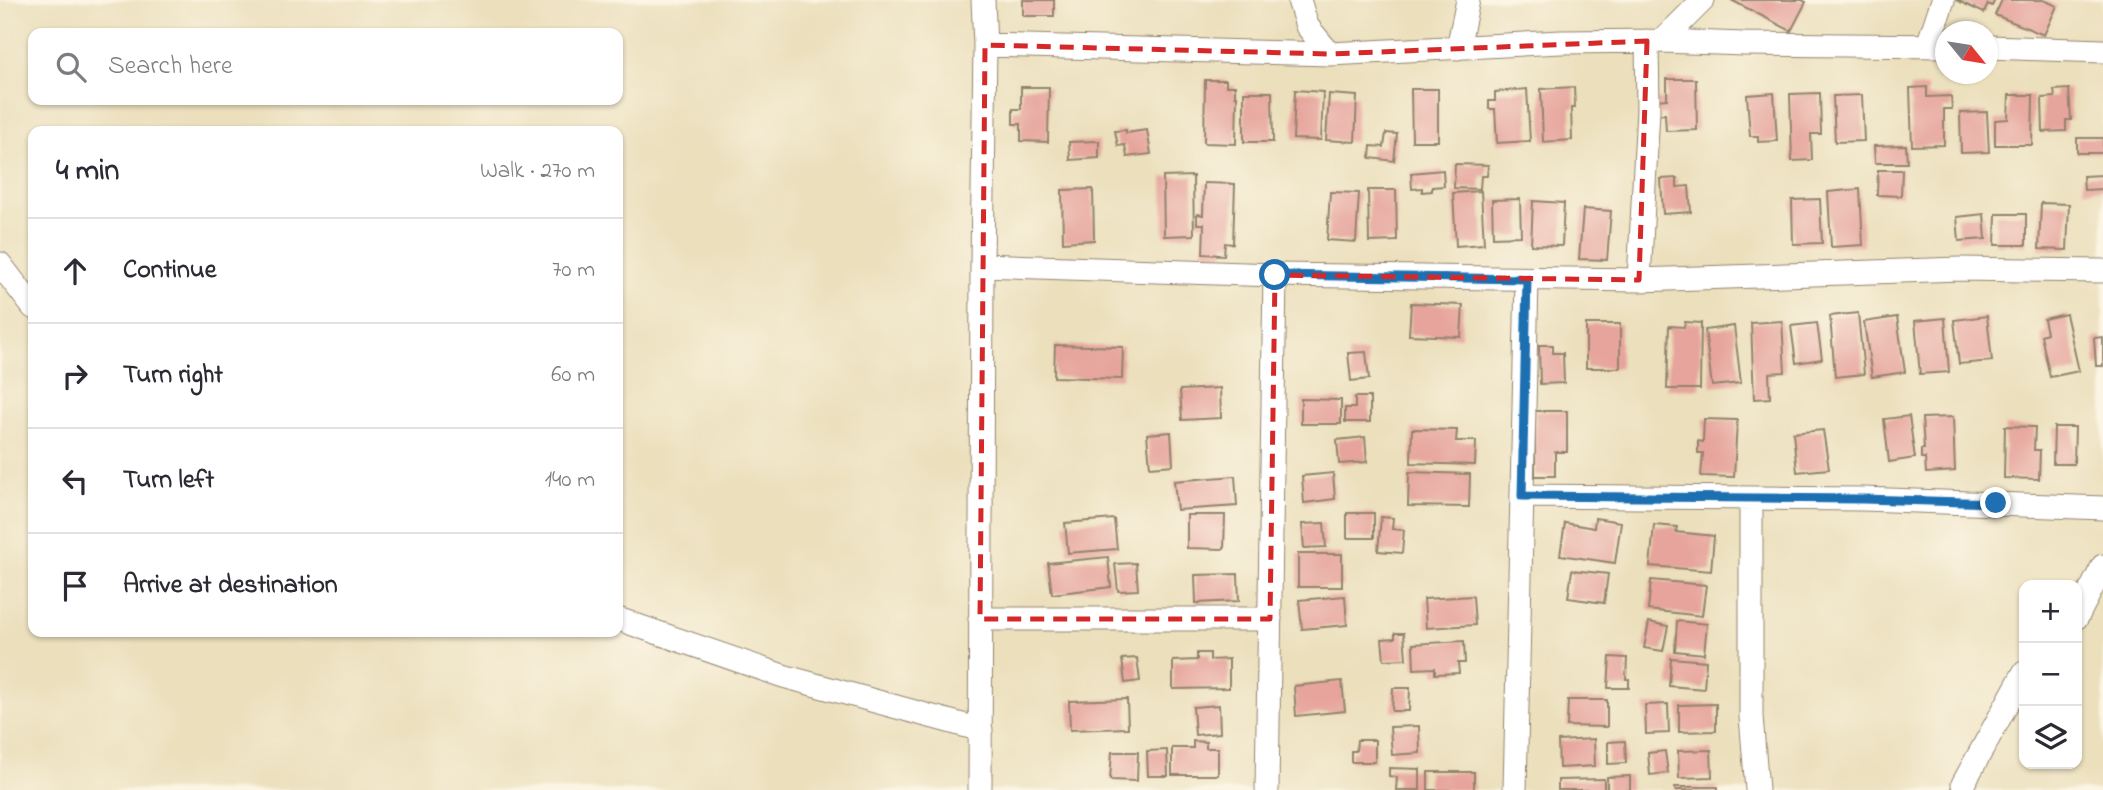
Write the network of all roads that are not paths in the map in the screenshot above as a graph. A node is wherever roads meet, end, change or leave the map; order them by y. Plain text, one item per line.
1 (983, 0) edge
2 (1299, 0) edge
3 (1468, 0) edge
4 (1703, 0) edge
5 (1943, 0) edge
6 (1940, 21) edge
7 (1654, 41) junction
8 (985, 45) junction
9 (1935, 46) edge
10 (1998, 47) edge
11 (1458, 48) junction
12 (2103, 51) edge
13 (1330, 54) junction
14 (0, 264) edge
15 (982, 265) junction
16 (2103, 271) edge
17 (1275, 275) junction
18 (1527, 279) junction
19 (1639, 280) junction
20 (28, 300) edge
21 (1522, 496) junction
22 (1751, 499) junction
23 (2103, 508) edge
24 (2103, 566) edge
25 (2082, 607) edge
26 (981, 619) junction
27 (1270, 619) junction
28 (623, 621) edge
29 (2019, 682) edge
30 (981, 730) junction
31 (1964, 784) dead end
32 (980, 790) edge
33 (1267, 790) edge
34 (1515, 790) edge
35 (1757, 790) edge

1 - 8 street
2 - 13 street
3 - 11 street
4 - 7 street
5 - 6 street
7 - 9 street
7 - 11 street
7 - 19 street
8 - 13 street
8 - 15 street
10 - 12 street
11 - 13 street
14 - 20 street
15 - 17 street
15 - 26 street
16 - 19 street
17 - 18 street
17 - 27 street
18 - 19 street
18 - 21 street
21 - 22 street
21 - 34 street
22 - 23 street
22 - 35 street
24 - 25 street
26 - 27 street
26 - 30 street
27 - 33 street
28 - 30 street
29 - 31 street
30 - 32 street

